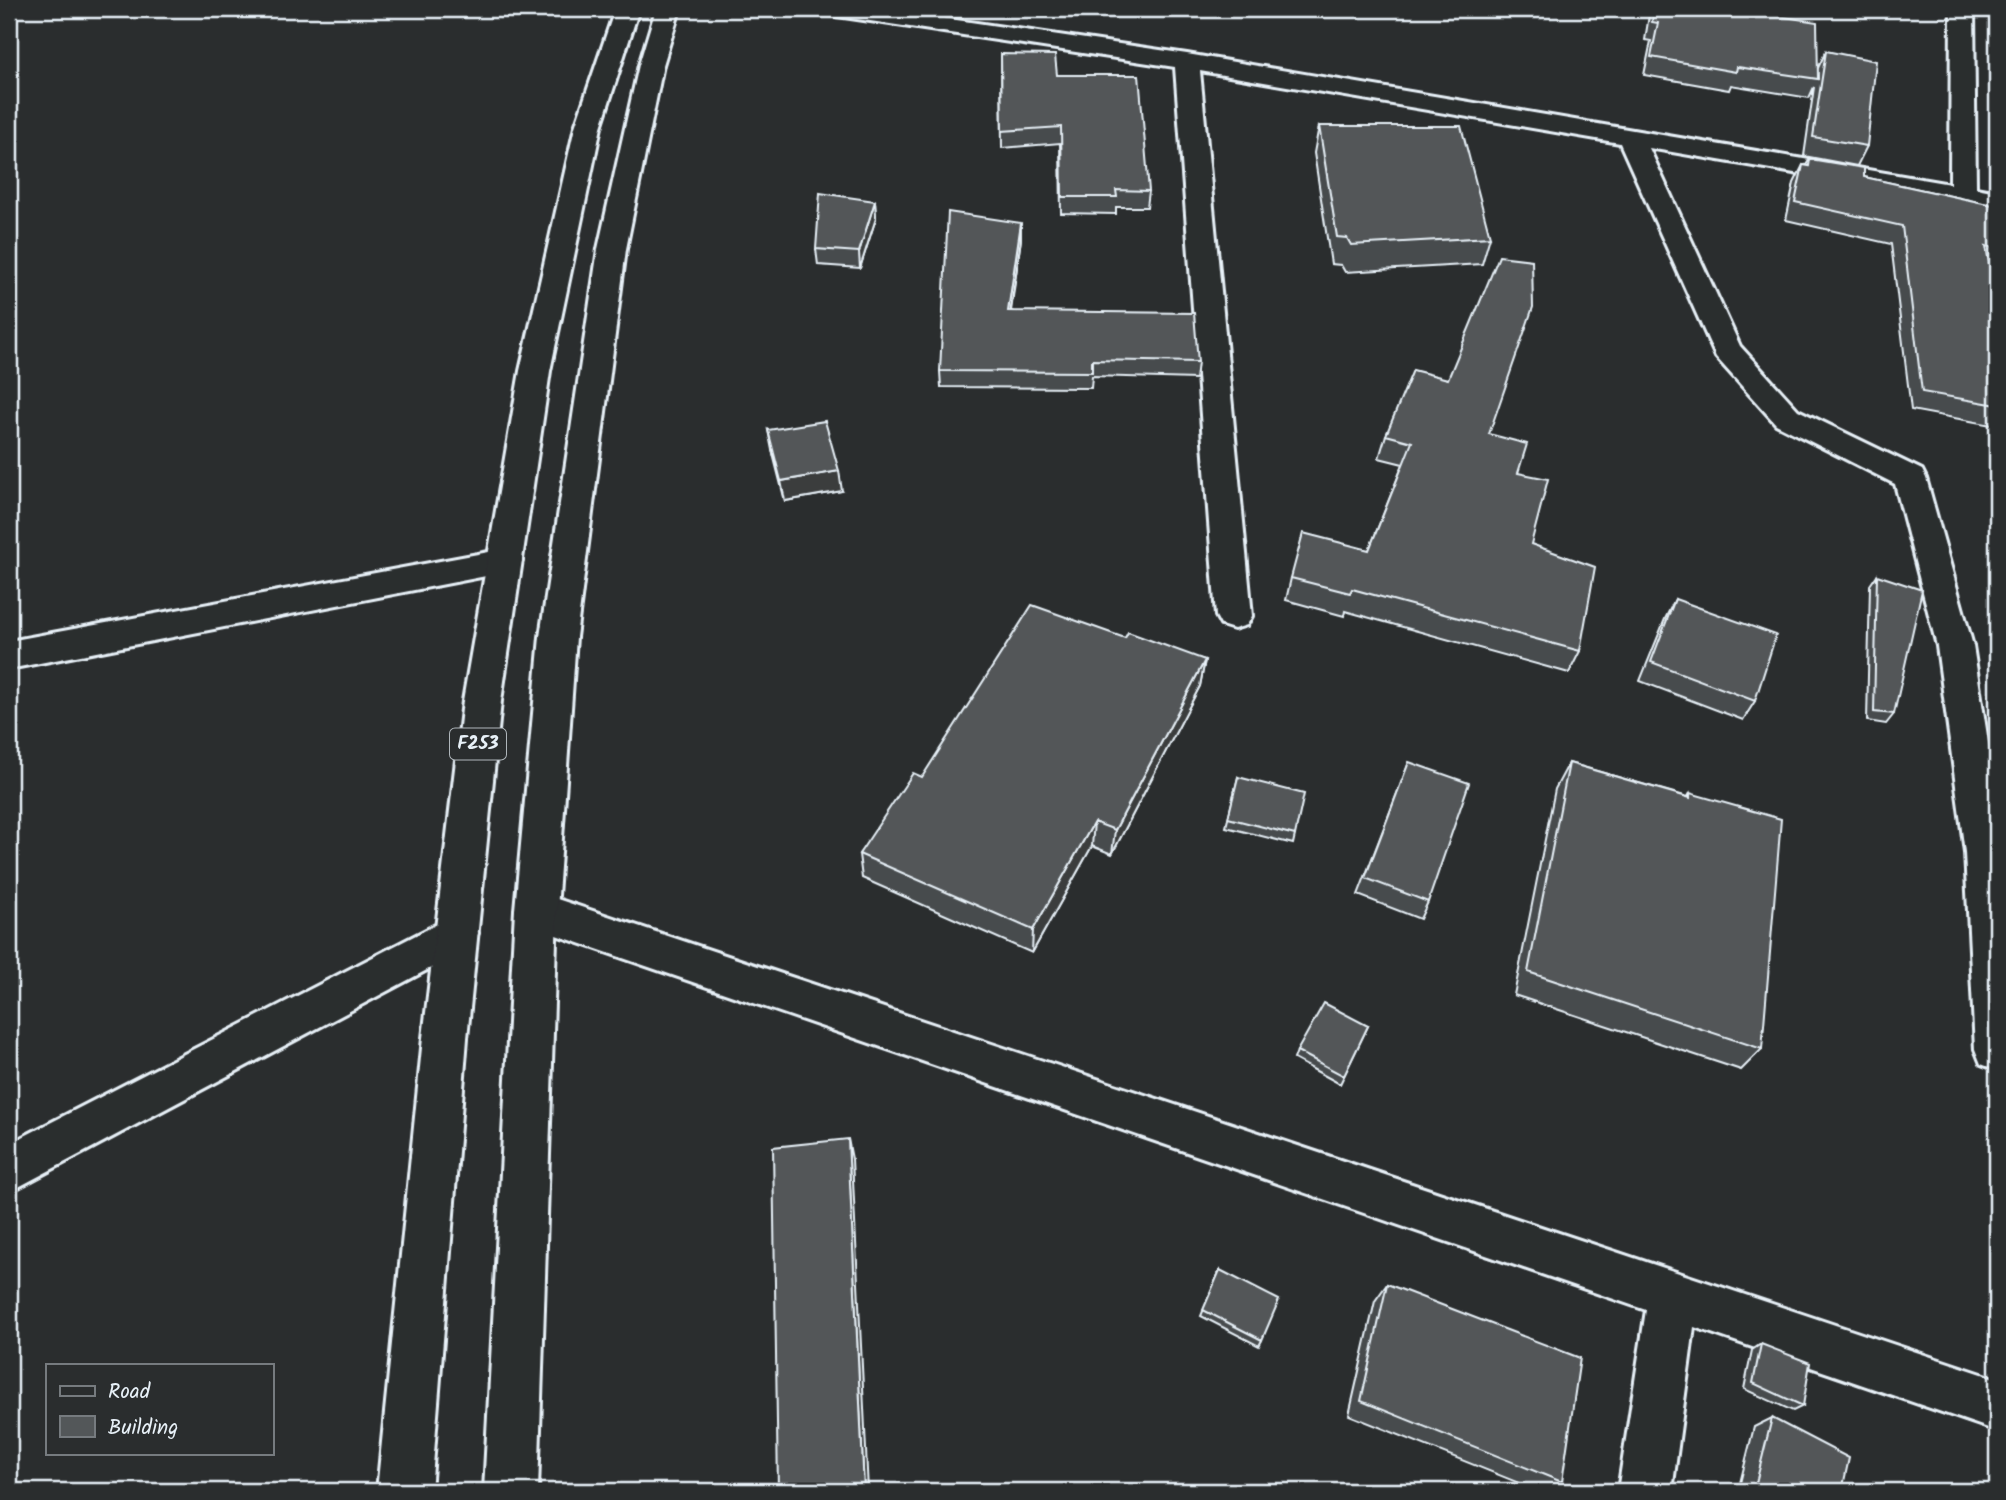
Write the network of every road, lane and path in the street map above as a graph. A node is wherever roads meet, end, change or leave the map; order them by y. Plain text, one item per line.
1 (626, 9) edge
2 (668, 9) edge
3 (836, 9) edge
4 (1963, 9) edge
5 (1187, 61) junction
6 (1631, 138) junction
7 (1963, 194) junction
8 (1997, 200) edge
9 (505, 561) junction
10 (1234, 616) dead end
11 (9, 655) edge
12 (536, 910) junction
13 (457, 933) junction
14 (1997, 1049) edge
15 (9, 1169) edge
16 (1672, 1295) junction
17 (1997, 1405) edge
18 (404, 1491) edge
19 (511, 1491) edge
20 (1645, 1491) edge

1 - 9 street, F253
2 - 12 street
3 - 5 street
4 - 7 street
5 - 6 street
5 - 10 street
6 - 7 street
6 - 14 street
7 - 8 street
9 - 11 street
9 - 13 street, F253
12 - 16 street
12 - 19 street
13 - 15 street
13 - 18 street, F253
16 - 17 street
16 - 20 street

